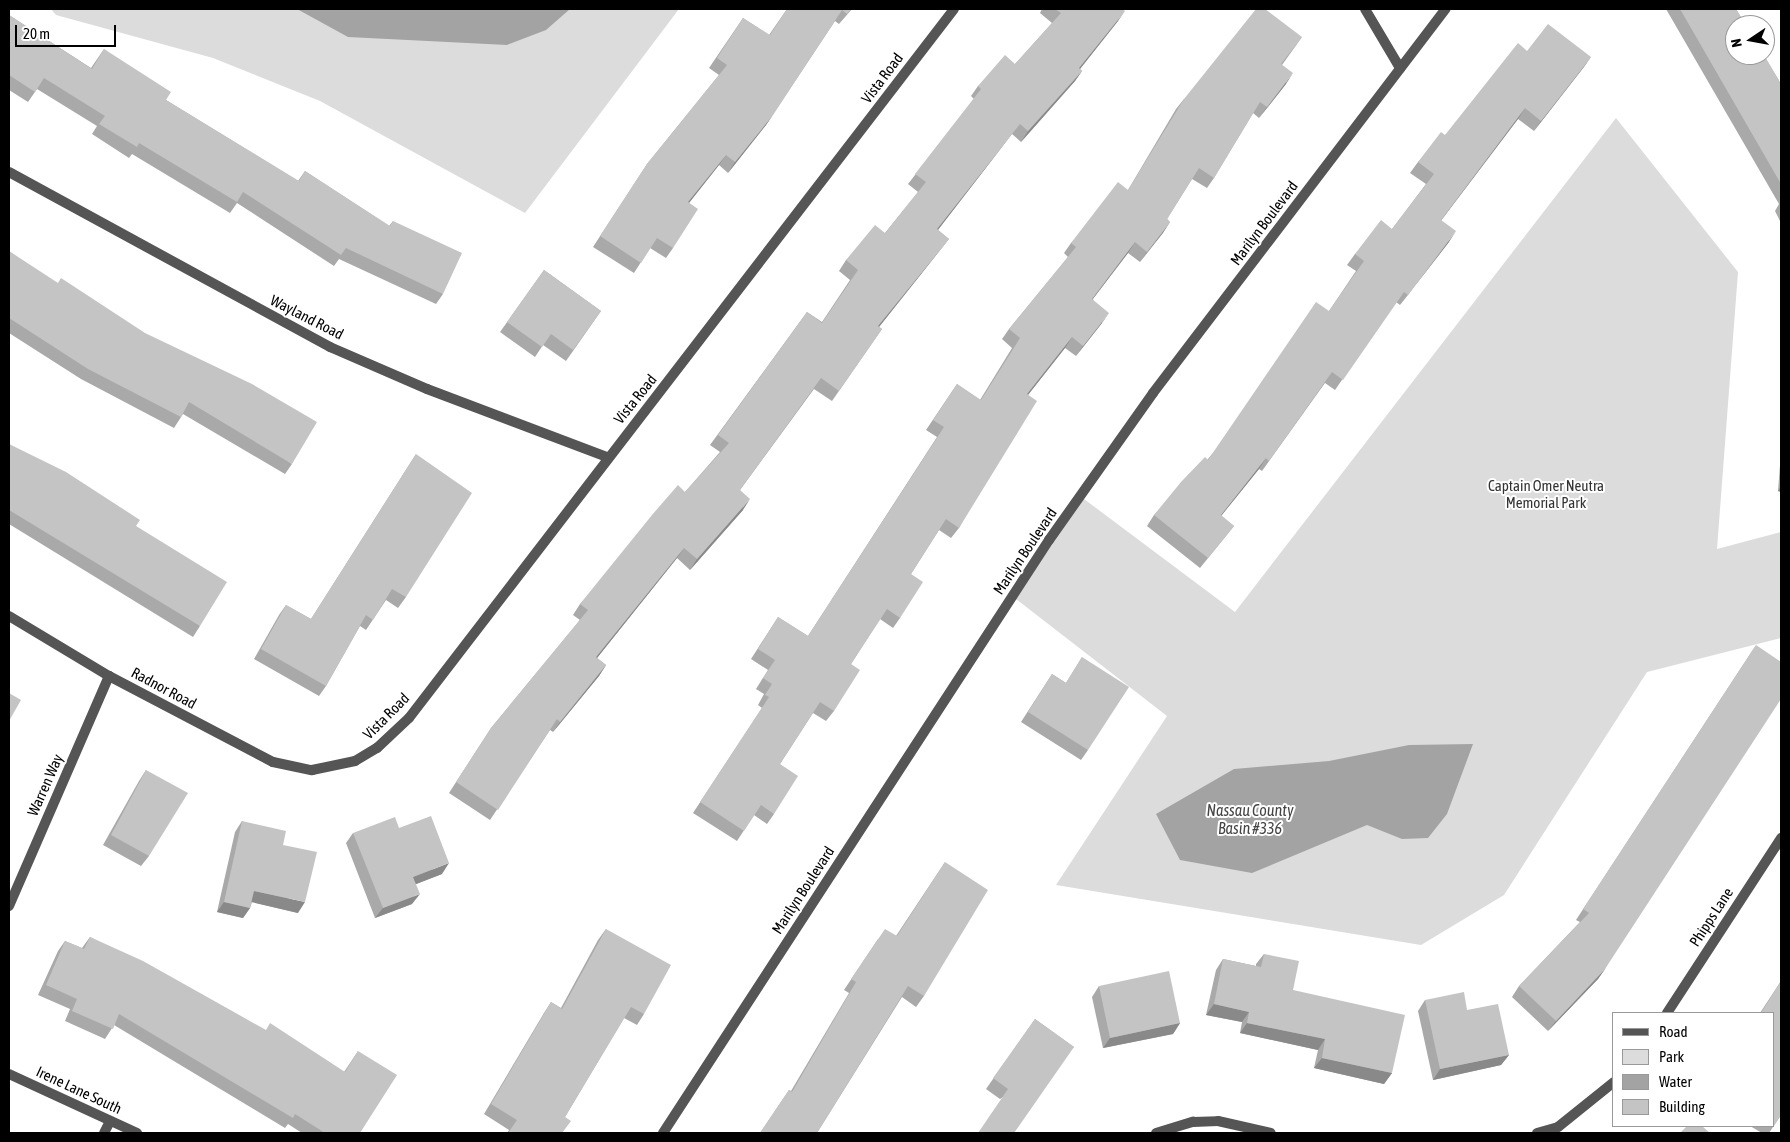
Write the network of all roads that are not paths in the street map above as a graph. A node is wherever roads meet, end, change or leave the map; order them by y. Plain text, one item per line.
1 (954, 9) edge
2 (1365, 9) edge
3 (1446, 9) edge
4 (1400, 68) junction
5 (9, 172) edge
6 (607, 457) junction
7 (9, 616) edge
8 (109, 676) junction
9 (312, 770) joint
10 (1781, 838) edge
11 (9, 906) edge
12 (1667, 1012) edge
13 (9, 1074) edge
14 (1612, 1084) edge
15 (110, 1121) junction
16 (104, 1133) edge
17 (137, 1133) edge
18 (662, 1133) edge
19 (1156, 1133) edge
20 (1271, 1133) edge
21 (1537, 1133) edge

1 - 6 street, Vista Road
2 - 4 street
3 - 4 street, Marilyn Boulevard
4 - 18 street, Marilyn Boulevard
5 - 6 street, Wayland Road
6 - 9 street, Vista Road
7 - 8 street, Radnor Road
8 - 9 street, Radnor Road
8 - 11 street, Warren Way
10 - 12 street, Phipps Lane
13 - 15 street, Irene Lane South
14 - 21 street
15 - 16 street
15 - 17 street, Irene Lane South
19 - 20 street

